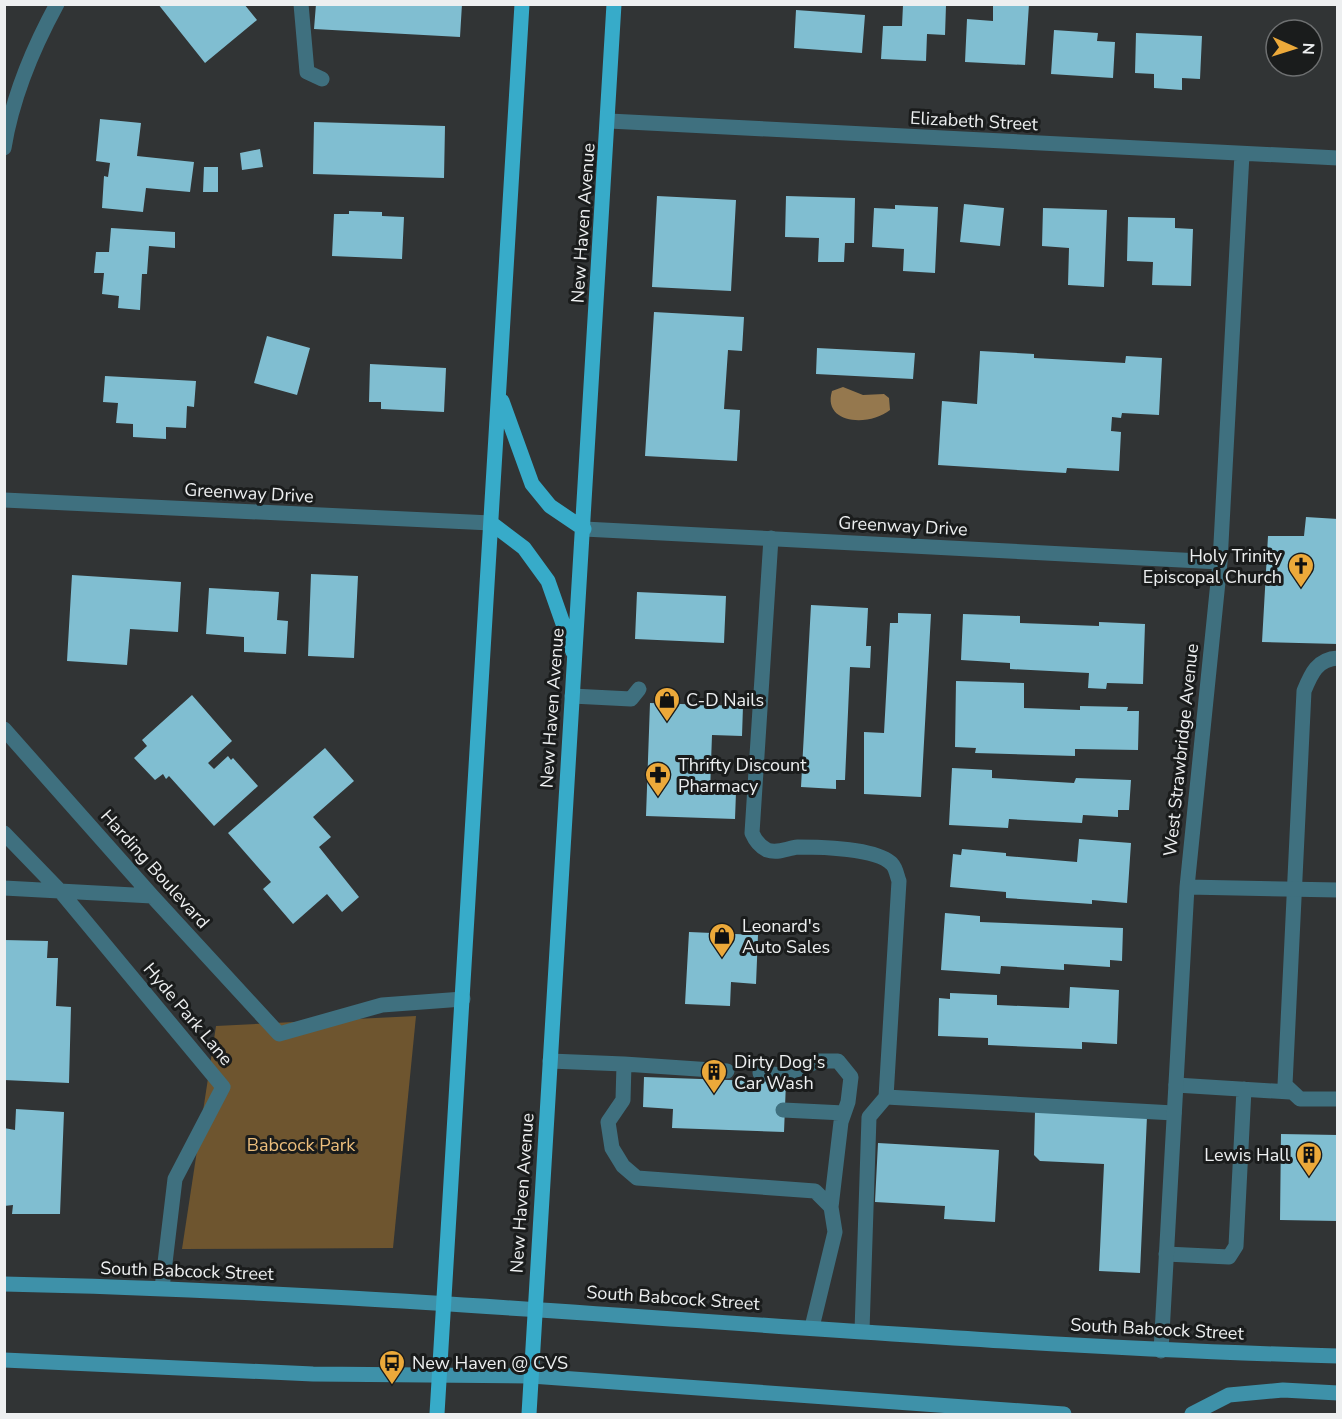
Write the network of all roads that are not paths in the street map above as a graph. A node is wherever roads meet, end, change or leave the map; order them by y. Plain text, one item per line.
1 (57, 4) edge
2 (301, 4) edge
3 (522, 4) edge
4 (614, 4) edge
5 (322, 79) dead end
6 (8, 118) edge
7 (609, 122) junction
8 (4, 148) edge
9 (1242, 154) junction
10 (1338, 158) edge
11 (500, 396) junction
12 (4, 500) edge
13 (491, 523) junction
14 (584, 529) junction
15 (771, 538) junction
16 (1220, 562) junction
17 (575, 658) junction
18 (1338, 658) edge
19 (639, 689) dead end
20 (572, 696) junction
21 (4, 729) edge
22 (4, 833) edge
23 (1186, 887) junction
24 (4, 888) edge
25 (1293, 889) junction
26 (1338, 890) edge
27 (61, 892) junction
28 (152, 896) junction
29 (463, 999) junction
30 (550, 1061) junction
31 (624, 1064) junction
32 (727, 1071) dead end
33 (760, 1073) dead end
34 (1176, 1085) junction
35 (1244, 1089) junction
36 (1290, 1092) junction
37 (886, 1097) junction
38 (1338, 1100) edge
39 (783, 1110) dead end
40 (844, 1113) junction
41 (1174, 1113) junction
42 (831, 1207) junction
43 (1166, 1254) junction
44 (4, 1284) edge
45 (162, 1288) junction
46 (443, 1302) junction
47 (534, 1308) junction
48 (812, 1327) junction
49 (862, 1331) junction
50 (1161, 1351) junction
51 (1338, 1356) edge
52 (4, 1360) edge
53 (531, 1376) junction
54 (439, 1377) junction
55 (1338, 1393) edge
56 (437, 1414) edge
57 (530, 1414) edge
58 (1064, 1414) edge
59 (1192, 1414) edge

1 - 6 street
2 - 5 street
3 - 11 main road
4 - 7 main road, New Haven Avenue
6 - 8 street
7 - 9 street, Elizabeth Street
7 - 14 main road, New Haven Avenue
9 - 10 street, Elizabeth Street
9 - 16 street, West Strawbridge Avenue
11 - 13 main road
11 - 14 main road
12 - 13 street, Greenway Drive
13 - 17 main road
13 - 29 main road
14 - 15 street, Greenway Drive
14 - 17 main road, New Haven Avenue
15 - 16 street, Greenway Drive
15 - 37 street
16 - 23 street, West Strawbridge Avenue
17 - 20 main road, New Haven Avenue
18 - 25 street
19 - 20 street
20 - 30 main road, New Haven Avenue
21 - 28 street, Harding Boulevard
22 - 27 street, Hyde Park Lane
23 - 25 street
23 - 34 street, West Strawbridge Avenue
24 - 27 street
25 - 26 street
25 - 36 street
27 - 28 street
27 - 45 street, Hyde Park Lane
28 - 29 street, Harding Boulevard
29 - 46 main road
30 - 31 street
30 - 47 main road, New Haven Avenue
31 - 32 street
31 - 42 street
33 - 40 street
34 - 35 street
34 - 41 street, West Strawbridge Avenue
35 - 36 street
35 - 43 street
36 - 38 street
37 - 41 street
37 - 49 street
39 - 40 street
40 - 42 street
41 - 43 street, West Strawbridge Avenue
42 - 48 street
43 - 50 street, West Strawbridge Avenue
44 - 45 main road, South Babcock Street
45 - 46 main road, South Babcock Street
46 - 47 main road, South Babcock Street
46 - 54 main road
47 - 48 main road, South Babcock Street
47 - 53 main road, New Haven Avenue
48 - 49 main road, South Babcock Street
49 - 50 main road, South Babcock Street
50 - 51 main road, South Babcock Street
52 - 54 main road
53 - 54 main road
53 - 57 main road, New Haven Avenue
53 - 58 main road
54 - 56 main road
55 - 59 main road

